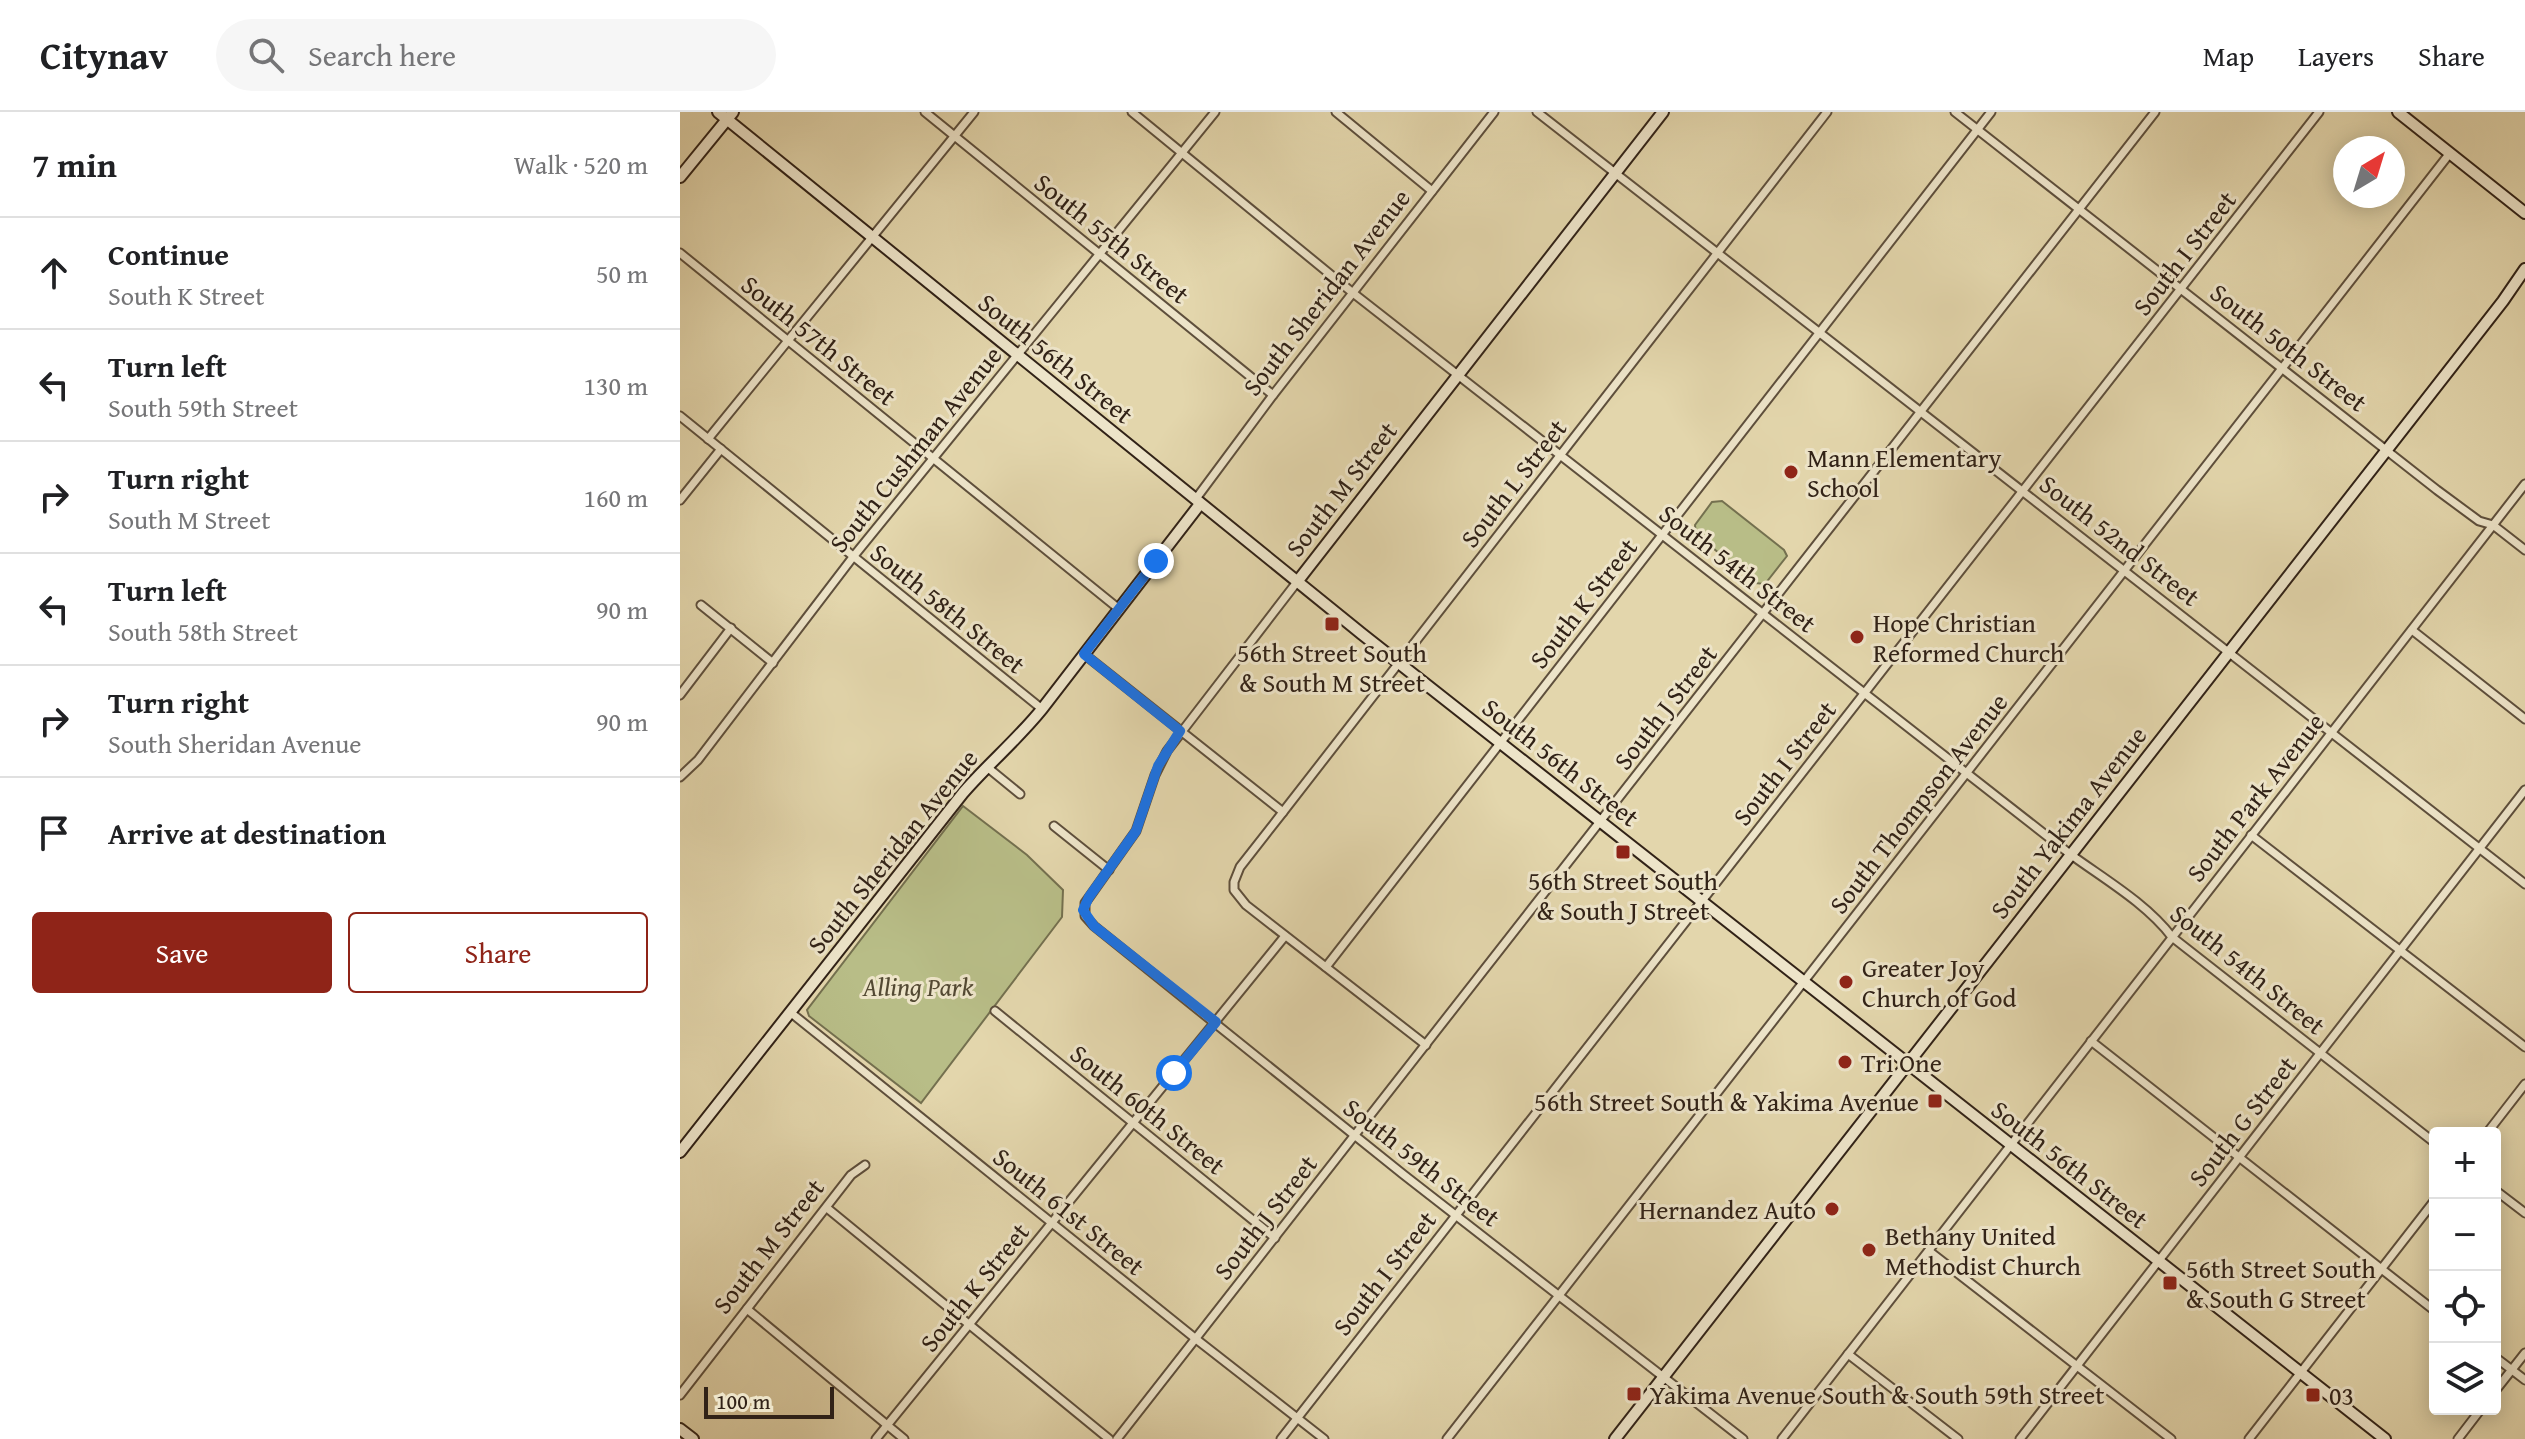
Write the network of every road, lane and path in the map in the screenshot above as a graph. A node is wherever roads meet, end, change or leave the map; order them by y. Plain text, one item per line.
1 (718, 112) edge
2 (925, 112) edge
3 (974, 112) edge
4 (1132, 112) edge
5 (1215, 112) edge
6 (1336, 112) edge
7 (1494, 112) edge
8 (1537, 112) edge
9 (1663, 112) edge
10 (1827, 112) edge
11 (1955, 112) edge
12 (1991, 112) edge
13 (2155, 112) edge
14 (2319, 112) edge
15 (2398, 112) edge
16 (730, 116) edge
17 (1977, 130) junction
18 (954, 136) junction
19 (1181, 153) junction
20 (2450, 153) junction
21 (1615, 173) junction
22 (680, 177) edge
23 (1432, 191) junction
24 (2080, 209) junction
25 (2525, 213) edge
26 (871, 237) junction
27 (1718, 252) junction
28 (680, 253) edge
29 (1099, 254) junction
30 (2525, 269) edge
31 (2181, 288) junction
32 (1353, 293) junction
33 (1820, 332) junction
34 (788, 340) junction
35 (1017, 355) junction
36 (2283, 368) junction
37 (1458, 375) junction
38 (1273, 395) junction
39 (1921, 410) junction
40 (680, 416) edge
41 (708, 439) junction
42 (721, 449) junction
43 (2387, 449) junction
44 (1560, 455) junction
45 (933, 458) junction
46 (2525, 484) edge
47 (2023, 490) junction
48 (680, 500) edge
49 (1198, 502) junction
50 (2493, 525) junction
51 (1662, 534) junction
52 (2525, 550) edge
53 (853, 557) junction
54 (2125, 570) junction
55 (1297, 582) junction
56 (701, 605) dead end
57 (1119, 609) junction
58 (1763, 612) junction
59 (731, 628) junction
60 (2412, 630) junction
61 (2229, 651) junction
62 (1084, 654) junction
63 (773, 663) junction
64 (1399, 663) junction
65 (1864, 692) junction
66 (680, 695) edge
67 (1042, 709) junction
68 (2525, 719) edge
69 (1180, 731) junction
70 (2332, 731) junction
71 (1500, 742) junction
72 (987, 767) junction
73 (1967, 773) junction
74 (680, 777) edge
75 (2525, 790) edge
76 (1020, 794) dead end
77 (1283, 812) junction
78 (1601, 822) junction
79 (1054, 826) dead end
80 (2251, 835) junction
81 (2480, 848) junction
82 (2070, 854) junction
83 (1109, 870) junction
84 (2525, 884) edge
85 (1701, 900) junction
86 (1083, 910) joint
87 (1285, 936) junction
88 (2172, 937) junction
89 (2400, 950) junction
90 (1326, 967) junction
91 (1804, 981) junction
92 (995, 1011) dead end
93 (790, 1012) junction
94 (1216, 1022) junction
95 (2091, 1041) junction
96 (1426, 1045) junction
97 (2525, 1047) edge
98 (2320, 1054) junction
99 (1907, 1063) junction
100 (2525, 1084) edge
101 (1134, 1122) junction
102 (2492, 1127) edge
103 (1354, 1135) junction
104 (2429, 1138) edge
105 (2010, 1145) junction
106 (680, 1152) edge
107 (2239, 1157) junction
108 (865, 1165) dead end
109 (2501, 1195) edge
110 (827, 1208) junction
111 (2429, 1208) edge
112 (2525, 1213) edge
113 (1455, 1214) junction
114 (1052, 1223) junction
115 (1275, 1238) junction
116 (1929, 1251) junction
117 (2158, 1262) junction
118 (2381, 1269) junction
119 (1558, 1294) junction
120 (2429, 1306) edge
121 (747, 1309) junction
122 (969, 1324) junction
123 (1196, 1339) junction
124 (2525, 1353) edge
125 (1848, 1354) junction
126 (2501, 1362) edge
127 (2077, 1366) junction
128 (2512, 1370) junction
129 (2300, 1374) junction
130 (1664, 1376) junction
131 (2525, 1380) edge
132 (2501, 1384) edge
133 (680, 1395) edge
134 (2476, 1415) edge
135 (1297, 1418) junction
136 (887, 1425) junction
137 (680, 1429) edge
138 (693, 1439) edge
139 (876, 1439) edge
140 (904, 1439) edge
141 (1109, 1439) edge
142 (1117, 1439) edge
143 (1281, 1439) edge
144 (1324, 1439) edge
145 (1447, 1439) edge
146 (1615, 1439) edge
147 (1743, 1439) edge
148 (1782, 1439) edge
149 (1958, 1439) edge
150 (2020, 1439) edge
151 (2171, 1439) edge
152 (2249, 1439) edge
153 (2385, 1439) edge
154 (2458, 1439) edge

1 - 16 main road, South 56th Street
2 - 18 street, South 55th Street
3 - 18 street
4 - 19 street, South 54th Street
5 - 19 street, South Cushman Avenue
6 - 23 street
7 - 23 street, South Sheridan Avenue
8 - 21 street, South 52nd Street
9 - 21 main road, South M Street
10 - 27 street, South L Street
11 - 17 street, South 50th Street
12 - 17 street, South K Street
13 - 24 street, South J Street
14 - 31 street, South I Street
15 - 20 main road
16 - 22 main road
16 - 26 main road, South 56th Street
17 - 24 street, South 50th Street
17 - 33 street, South K Street
18 - 26 street
18 - 29 street, South 55th Street
19 - 29 street, South Cushman Avenue
19 - 32 street, South 54th Street
20 - 25 main road
20 - 36 street, South Thompson Avenue
21 - 27 street, South 52nd Street
21 - 37 main road, South M Street
23 - 32 street, South Sheridan Avenue
24 - 31 street, South 50th Street
24 - 39 street, South J Street
26 - 34 street
26 - 35 main road, South 56th Street
27 - 33 street, South 52nd Street
27 - 44 street, South L Street
28 - 34 street, South 57th Street
29 - 35 street, South Cushman Avenue
29 - 38 street, South 55th Street
30 - 43 main road, South Yakima Avenue
31 - 36 street, South 50th Street
31 - 47 street, South I Street
32 - 37 street, South 54th Street
32 - 38 street, South Sheridan Avenue
33 - 39 street, South 52nd Street
33 - 51 street, South K Street
34 - 41 street
34 - 45 street, South 57th Street
35 - 45 street, South Cushman Avenue
35 - 49 main road, South 56th Street
36 - 43 street, South 50th Street
36 - 54 street, South Thompson Avenue
37 - 44 street, South 54th Street
37 - 55 main road, South M Street
38 - 49 street, South Sheridan Avenue
39 - 47 street, South 52nd Street
39 - 58 street, South J Street
40 - 41 street, South 58th Street
41 - 42 street, South 58th Street
42 - 48 street
42 - 53 street, South 58th Street
43 - 50 street, South 50th Street
43 - 61 main road, South Yakima Avenue
44 - 51 street, South 54th Street
44 - 64 street, South L Street
45 - 53 street, South Cushman Avenue
45 - 57 street, South 57th Street
46 - 50 street, South Park Avenue
47 - 54 street, South 52nd Street
47 - 65 street, South I Street
49 - 55 main road, South 56th Street
49 - 57 main road, South Sheridan Avenue
50 - 52 street, South 50th Street
50 - 60 street, South Park Avenue
51 - 58 street, South 54th Street
51 - 71 street, South K Street
53 - 63 street, South Cushman Avenue
53 - 67 street, South 58th Street
54 - 61 street, South 52nd Street
54 - 73 street, South Thompson Avenue
55 - 64 main road, South 56th Street
55 - 69 street, South M Street
56 - 59 street
57 - 62 main road, South Sheridan Avenue
58 - 65 street, South 54th Street
58 - 78 street, South J Street
59 - 63 street
59 - 66 street
60 - 68 street
60 - 70 street, South Park Avenue
61 - 70 street, South 52nd Street
61 - 82 main road, South Yakima Avenue
62 - 67 main road, South Sheridan Avenue
62 - 69 street
63 - 74 street, South Cushman Avenue
64 - 71 main road, South 56th Street
64 - 77 street, South L Street
65 - 73 street, South 54th Street
65 - 85 street, South I Street
67 - 72 main road, South Sheridan Avenue
69 - 77 street
69 - 83 street, South M Street
70 - 80 street, South Park Avenue
70 - 81 street, South 52nd Street
71 - 78 main road, South 56th Street
71 - 90 street, South K Street
72 - 76 street
72 - 93 main road, South Sheridan Avenue
73 - 82 street, South 54th Street
73 - 91 street, South Thompson Avenue
75 - 81 street, South G Street
77 - 87 street, South L Street
78 - 85 main road, South 56th Street
78 - 96 street, South J Street
79 - 83 street
80 - 88 street, South Park Avenue
80 - 89 street
81 - 84 street, South 52nd Street
81 - 89 street, South G Street
82 - 88 street, South 54th Street
82 - 99 main road, South Yakima Avenue
83 - 86 street, South M Street
85 - 91 main road, South 56th Street
85 - 113 street, South I Street
86 - 94 street, South 59th Street
87 - 90 street
87 - 94 street, South K Street
88 - 95 street, South Park Avenue
88 - 98 street, South 54th Street
89 - 97 street
89 - 98 street, South G Street
90 - 96 street
91 - 99 main road, South 56th Street
91 - 119 street, South Thompson Avenue
92 - 101 street, South 60th Street
93 - 106 main road, South Sheridan Avenue
93 - 114 street, South 61st Street
94 - 101 street, South K Street
94 - 103 street, South 59th Street
95 - 105 street, South Park Avenue
95 - 107 street
96 - 103 street, South J Street
98 - 104 street, South 54th Street
98 - 107 street, South G Street
99 - 105 main road, South 56th Street
99 - 130 main road, South Yakima Avenue
100 - 102 street
101 - 114 street, South K Street
101 - 115 street, South 60th Street
103 - 113 street, South 59th Street
103 - 115 street, South J Street
105 - 116 street, South Park Avenue
105 - 117 main road, South 56th Street
107 - 117 street, South G Street
107 - 118 street
108 - 110 street, South M Street
109 - 112 street
110 - 121 street, South M Street
110 - 122 street
111 - 118 street
113 - 119 street, South 59th Street
113 - 135 street, South I Street
114 - 122 street, South K Street
114 - 123 street, South 61st Street
115 - 123 street, South J Street
116 - 125 street, South Park Avenue
116 - 127 street
117 - 127 street, South G Street
117 - 129 main road, South 56th Street
118 - 120 street
118 - 129 street
119 - 130 street, South 59th Street
119 - 145 street, South Thompson Avenue
121 - 133 street, South M Street
121 - 136 street
122 - 136 street, South K Street
122 - 141 street
123 - 135 street, South 61st Street
123 - 142 street, South J Street
124 - 128 street
125 - 148 street, South Park Avenue
125 - 149 street
126 - 128 street
127 - 150 street, South G Street
127 - 151 street
128 - 131 street
128 - 132 street
129 - 152 street
129 - 153 main road, South 56th Street
130 - 146 main road, South Yakima Avenue
130 - 147 street, South 59th Street
134 - 154 street
135 - 143 street, South I Street
135 - 144 street, South 61st Street
136 - 139 street, South K Street
136 - 140 street
137 - 138 main road

